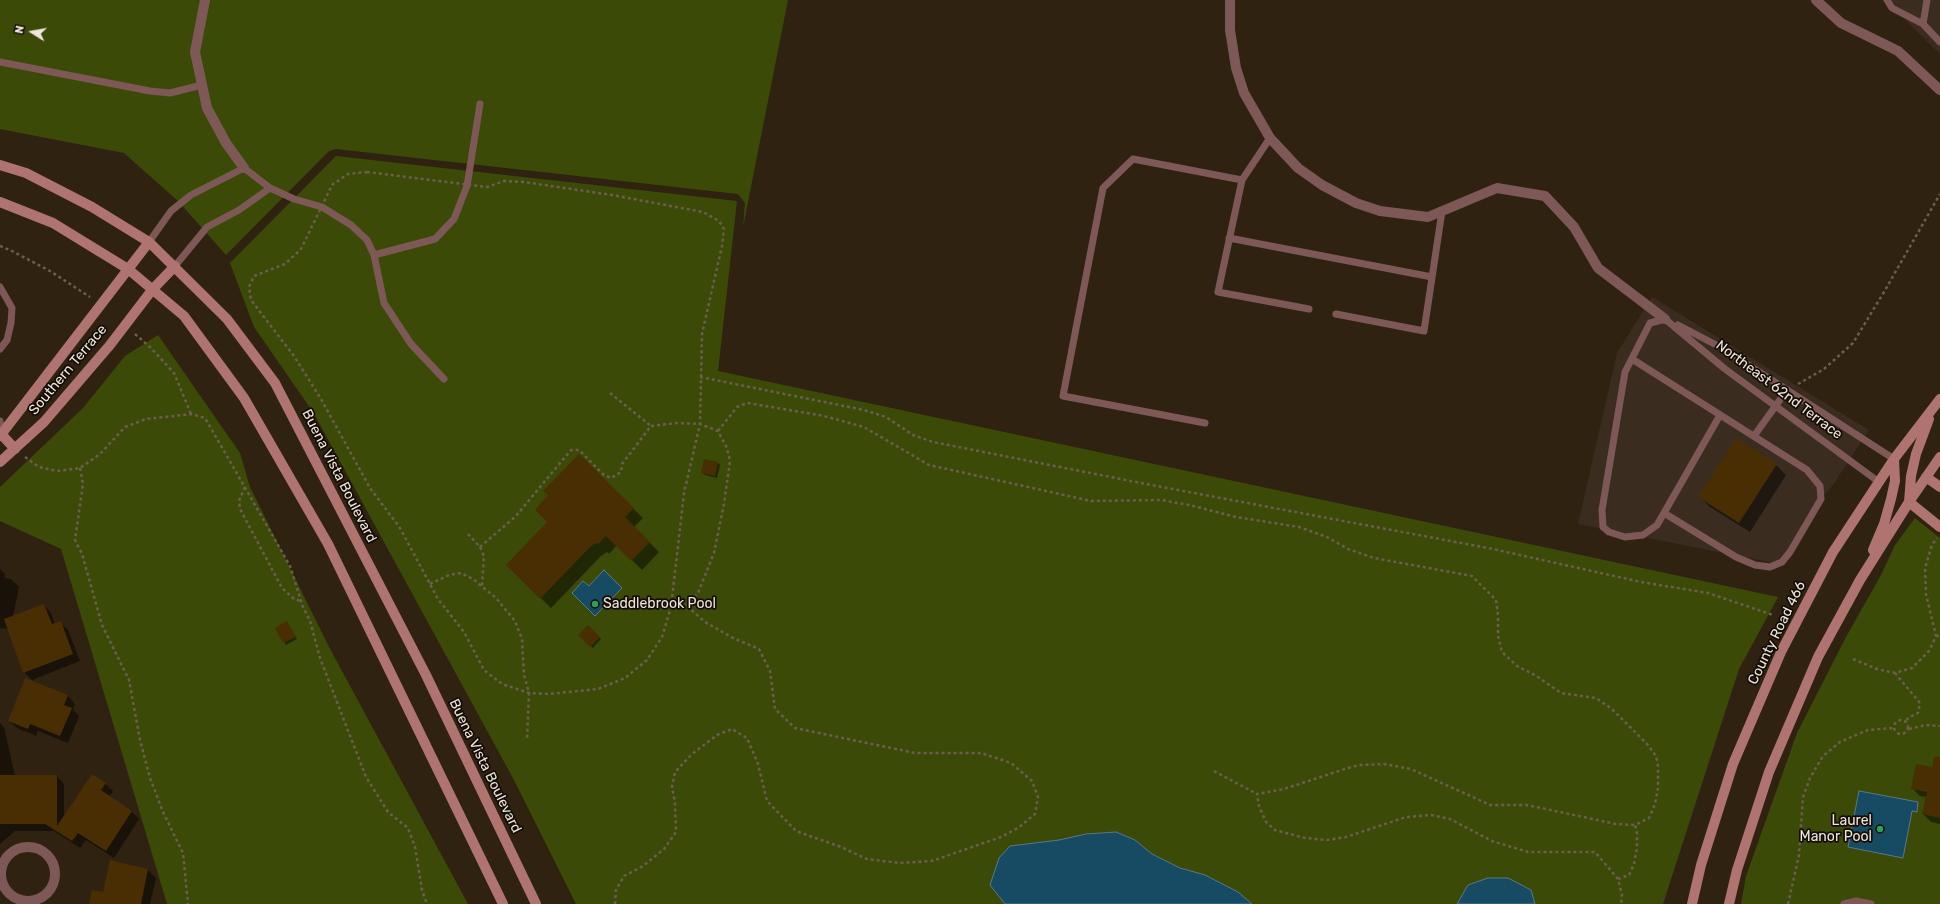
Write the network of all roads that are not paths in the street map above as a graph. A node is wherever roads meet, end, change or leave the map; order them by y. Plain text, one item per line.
1 (205, 0) edge
2 (1230, 0) edge
3 (1816, 0) edge
4 (1887, 0) edge
5 (1927, 0) edge
6 (1923, 24) junction
7 (1940, 42) edge
8 (0, 62) edge
9 (202, 85) junction
10 (1940, 90) edge
11 (480, 104) dead end
12 (1270, 138) junction
13 (0, 164) edge
14 (244, 168) junction
15 (1242, 180) junction
16 (270, 188) junction
17 (0, 202) edge
18 (1442, 211) junction
19 (1229, 238) junction
20 (149, 242) junction
21 (374, 255) junction
22 (175, 266) junction
23 (128, 269) junction
24 (1432, 277) junction
25 (0, 287) edge
26 (152, 290) junction
27 (1309, 309) dead end
28 (1336, 314) dead end
29 (1665, 319) junction
30 (0, 349) edge
31 (1632, 359) junction
32 (444, 379) dead end
33 (1788, 390) junction
34 (1938, 402) edge
35 (1776, 406) junction
36 (1720, 415) junction
37 (0, 421) edge
38 (1205, 423) dead end
39 (0, 435) edge
40 (1754, 436) junction
41 (15, 449) junction
42 (1940, 458) edge
43 (1894, 459) junction
44 (0, 462) edge
45 (1926, 477) junction
46 (1879, 482) junction
47 (1940, 487) edge
48 (1909, 502) junction
49 (1664, 513) junction
50 (1940, 527) edge
51 (1860, 580) junction
52 (2, 891) edge
53 (503, 904) edge
54 (536, 904) edge
55 (1692, 904) edge
56 (1729, 904) edge
57 (1844, 904) edge
58 (1871, 904) edge

1 - 9 street
2 - 12 street, Northeast 62nd Terrace
3 - 10 street
4 - 6 lane
5 - 6 lane
6 - 7 lane
8 - 9 lane
9 - 14 street
11 - 21 lane
12 - 15 lane
12 - 18 street, Northeast 62nd Terrace
13 - 20 main road, Buena Vista Boulevard
14 - 16 lane
14 - 20 lane
15 - 19 lane
15 - 38 lane
16 - 21 lane
16 - 22 lane
17 - 23 main road
18 - 24 lane
18 - 29 street, Northeast 62nd Terrace
19 - 24 lane
19 - 27 lane
20 - 22 main road, Buena Vista Boulevard
20 - 23 main road, Southern Terrace
21 - 32 lane
22 - 26 main road, Southern Terrace
22 - 54 main road, Buena Vista Boulevard
23 - 26 main road
23 - 39 main road, Southern Terrace
24 - 28 lane
25 - 30 lane
26 - 41 main road, Southern Terrace
26 - 53 main road
29 - 31 lane
29 - 33 lane, Northeast 62nd Terrace
29 - 35 lane, Northeast 62nd Terrace
31 - 36 lane
31 - 49 lane
33 - 35 lane
33 - 43 lane, Northeast 62nd Terrace
34 - 43 main road, County Road 466
34 - 48 main road
35 - 40 lane
35 - 46 lane, Northeast 62nd Terrace
36 - 40 lane
36 - 49 lane
37 - 39 lane
39 - 41 main road
40 - 49 lane
41 - 44 main road, Southern Terrace
42 - 45 main road
43 - 46 main road, County Road 466
43 - 51 main road
45 - 47 main road
45 - 48 main road
46 - 55 main road, County Road 466
48 - 50 main road
48 - 51 main road
51 - 56 main road
52 - 52 street
57 - 58 lane

